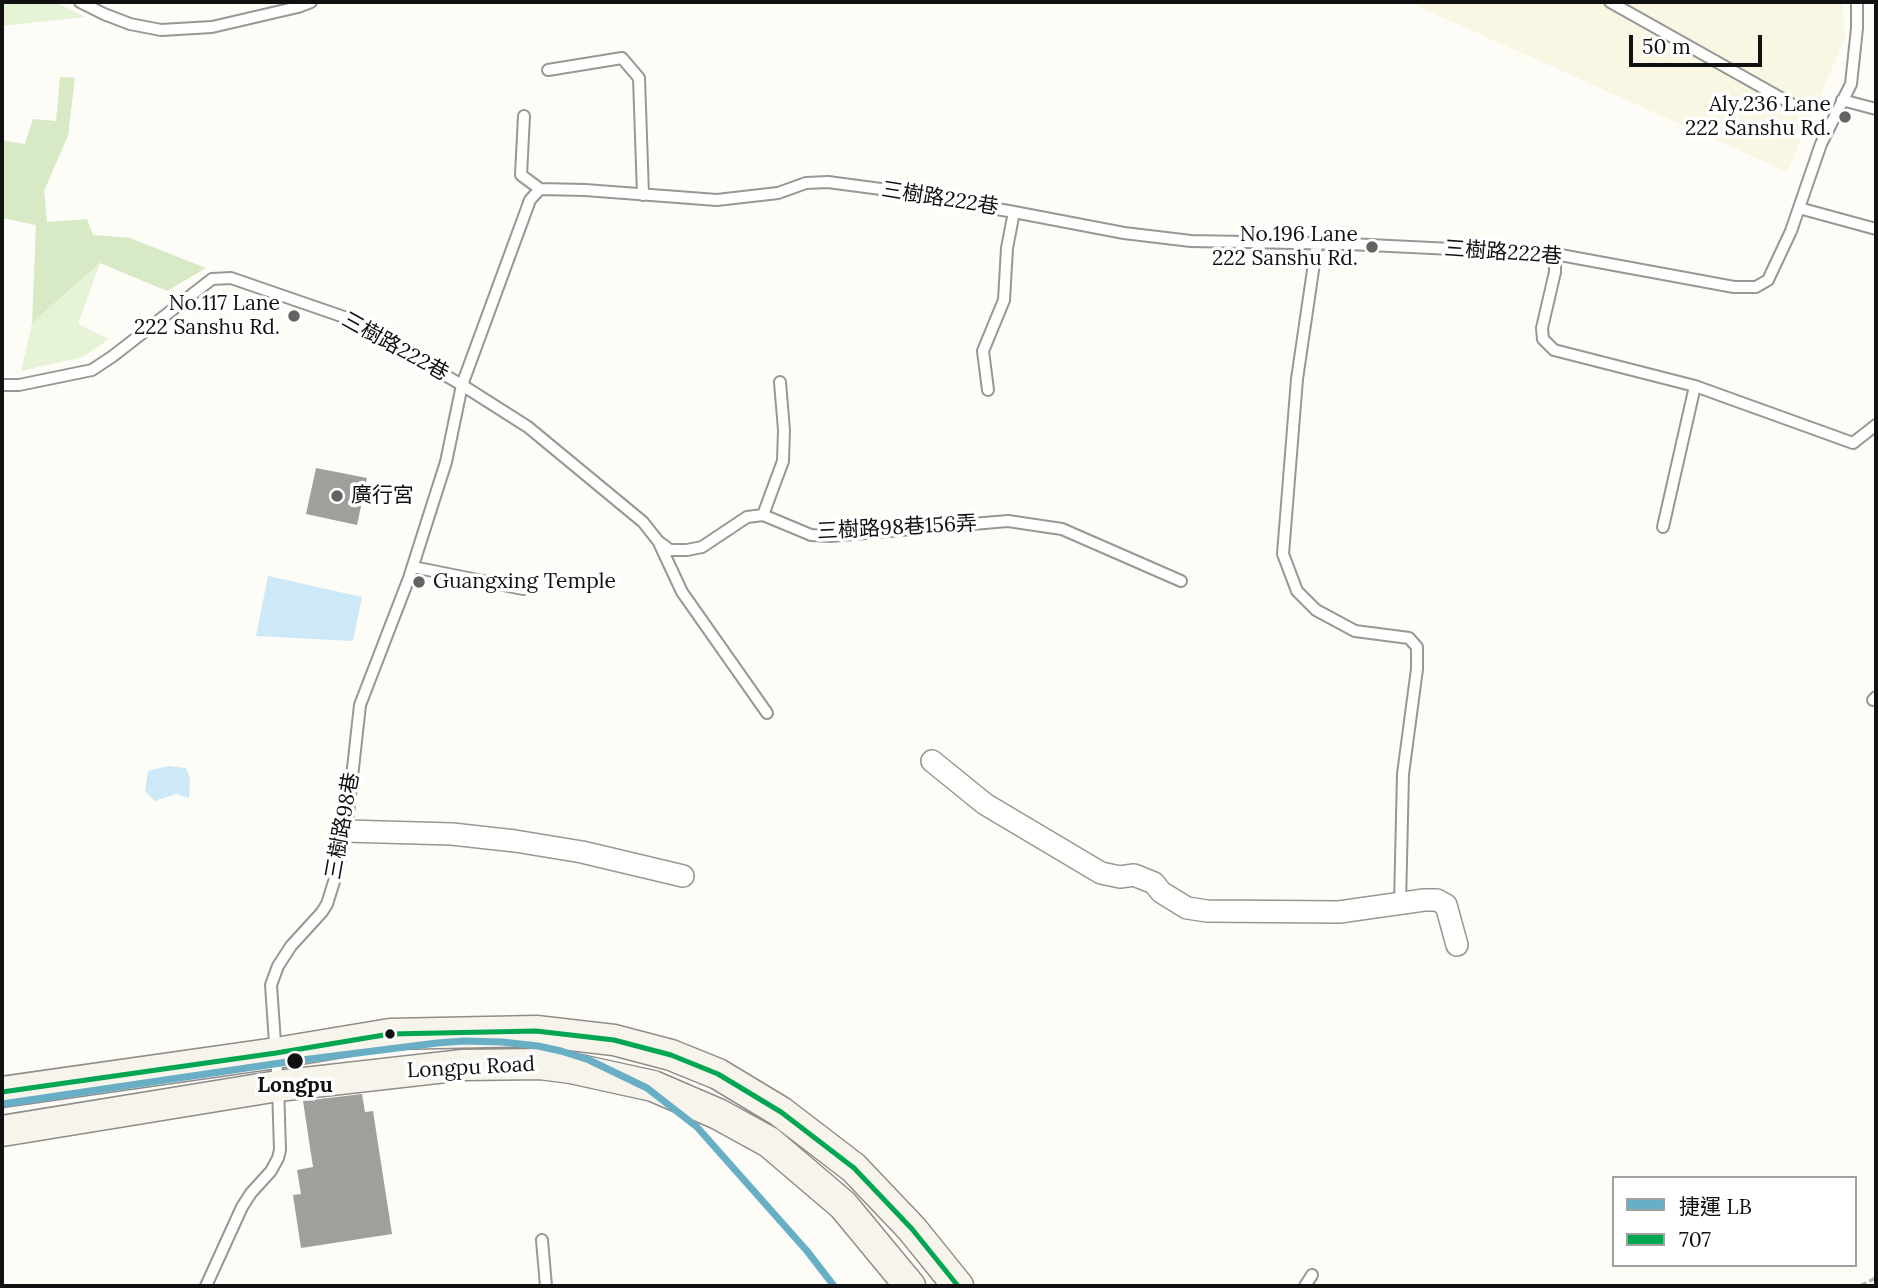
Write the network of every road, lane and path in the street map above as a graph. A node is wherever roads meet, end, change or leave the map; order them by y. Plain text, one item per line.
1 (80, 2) edge
2 (311, 2) edge
3 (1610, 2) edge
4 (1857, 2) edge
5 (548, 71) dead end
6 (1842, 100) junction
7 (1790, 103) dead end
8 (1876, 109) edge
9 (524, 116) dead end
10 (540, 189) junction
11 (643, 195) junction
12 (1799, 208) junction
13 (1014, 212) junction
14 (1876, 229) edge
15 (1318, 243) junction
16 (1555, 254) junction
17 (780, 382) dead end
18 (2, 385) edge
19 (462, 385) junction
20 (1695, 386) junction
21 (988, 390) dead end
22 (1876, 425) edge
23 (763, 515) junction
24 (1663, 527) dead end
25 (659, 541) junction
26 (413, 567) junction
27 (1181, 581) dead end
28 (523, 589) dead end
29 (766, 713) dead end
30 (932, 761) dead end
31 (346, 831) junction
32 (683, 876) dead end
33 (1400, 904) junction
34 (1457, 945) dead end
35 (276, 1053) junction
36 (278, 1086) junction
37 (2, 1092) edge
38 (2, 1131) edge
39 (542, 1240) dead end
40 (1312, 1276) dead end
41 (1876, 1278) edge
42 (206, 1286) edge
43 (546, 1286) edge
44 (910, 1286) edge
45 (958, 1286) edge
46 (1305, 1286) edge
47 (1860, 1286) edge

1 - 2 lane
3 - 7 lane
4 - 6 lane, 三樹路222巷
5 - 11 lane
6 - 8 lane
6 - 12 lane, 三樹路222巷
9 - 10 lane
10 - 11 lane, 三樹路222巷
10 - 19 lane, 三樹路222巷
11 - 13 lane, 三樹路222巷
12 - 14 lane
12 - 16 lane, 三樹路222巷
13 - 15 lane, 三樹路222巷
13 - 21 lane
15 - 16 lane, 三樹路222巷
15 - 33 lane
16 - 20 lane
17 - 23 lane
18 - 19 lane, 三樹路222巷
19 - 25 lane
19 - 26 lane, 三樹路98巷
20 - 22 lane
20 - 24 lane
23 - 25 lane
23 - 27 lane, 三樹路98巷156弄
25 - 29 lane
26 - 28 lane
26 - 31 lane, 三樹路98巷
30 - 33 street
31 - 32 street
31 - 35 lane, 三樹路98巷
33 - 34 street
35 - 36 lane, 三樹路98巷
35 - 37 street, Longpu Road
35 - 45 street, Longpu Road
36 - 38 street, Longpu Road
36 - 42 lane, 三樹路98巷
36 - 44 street, Longpu Road
39 - 43 lane
40 - 46 lane
41 - 47 path

